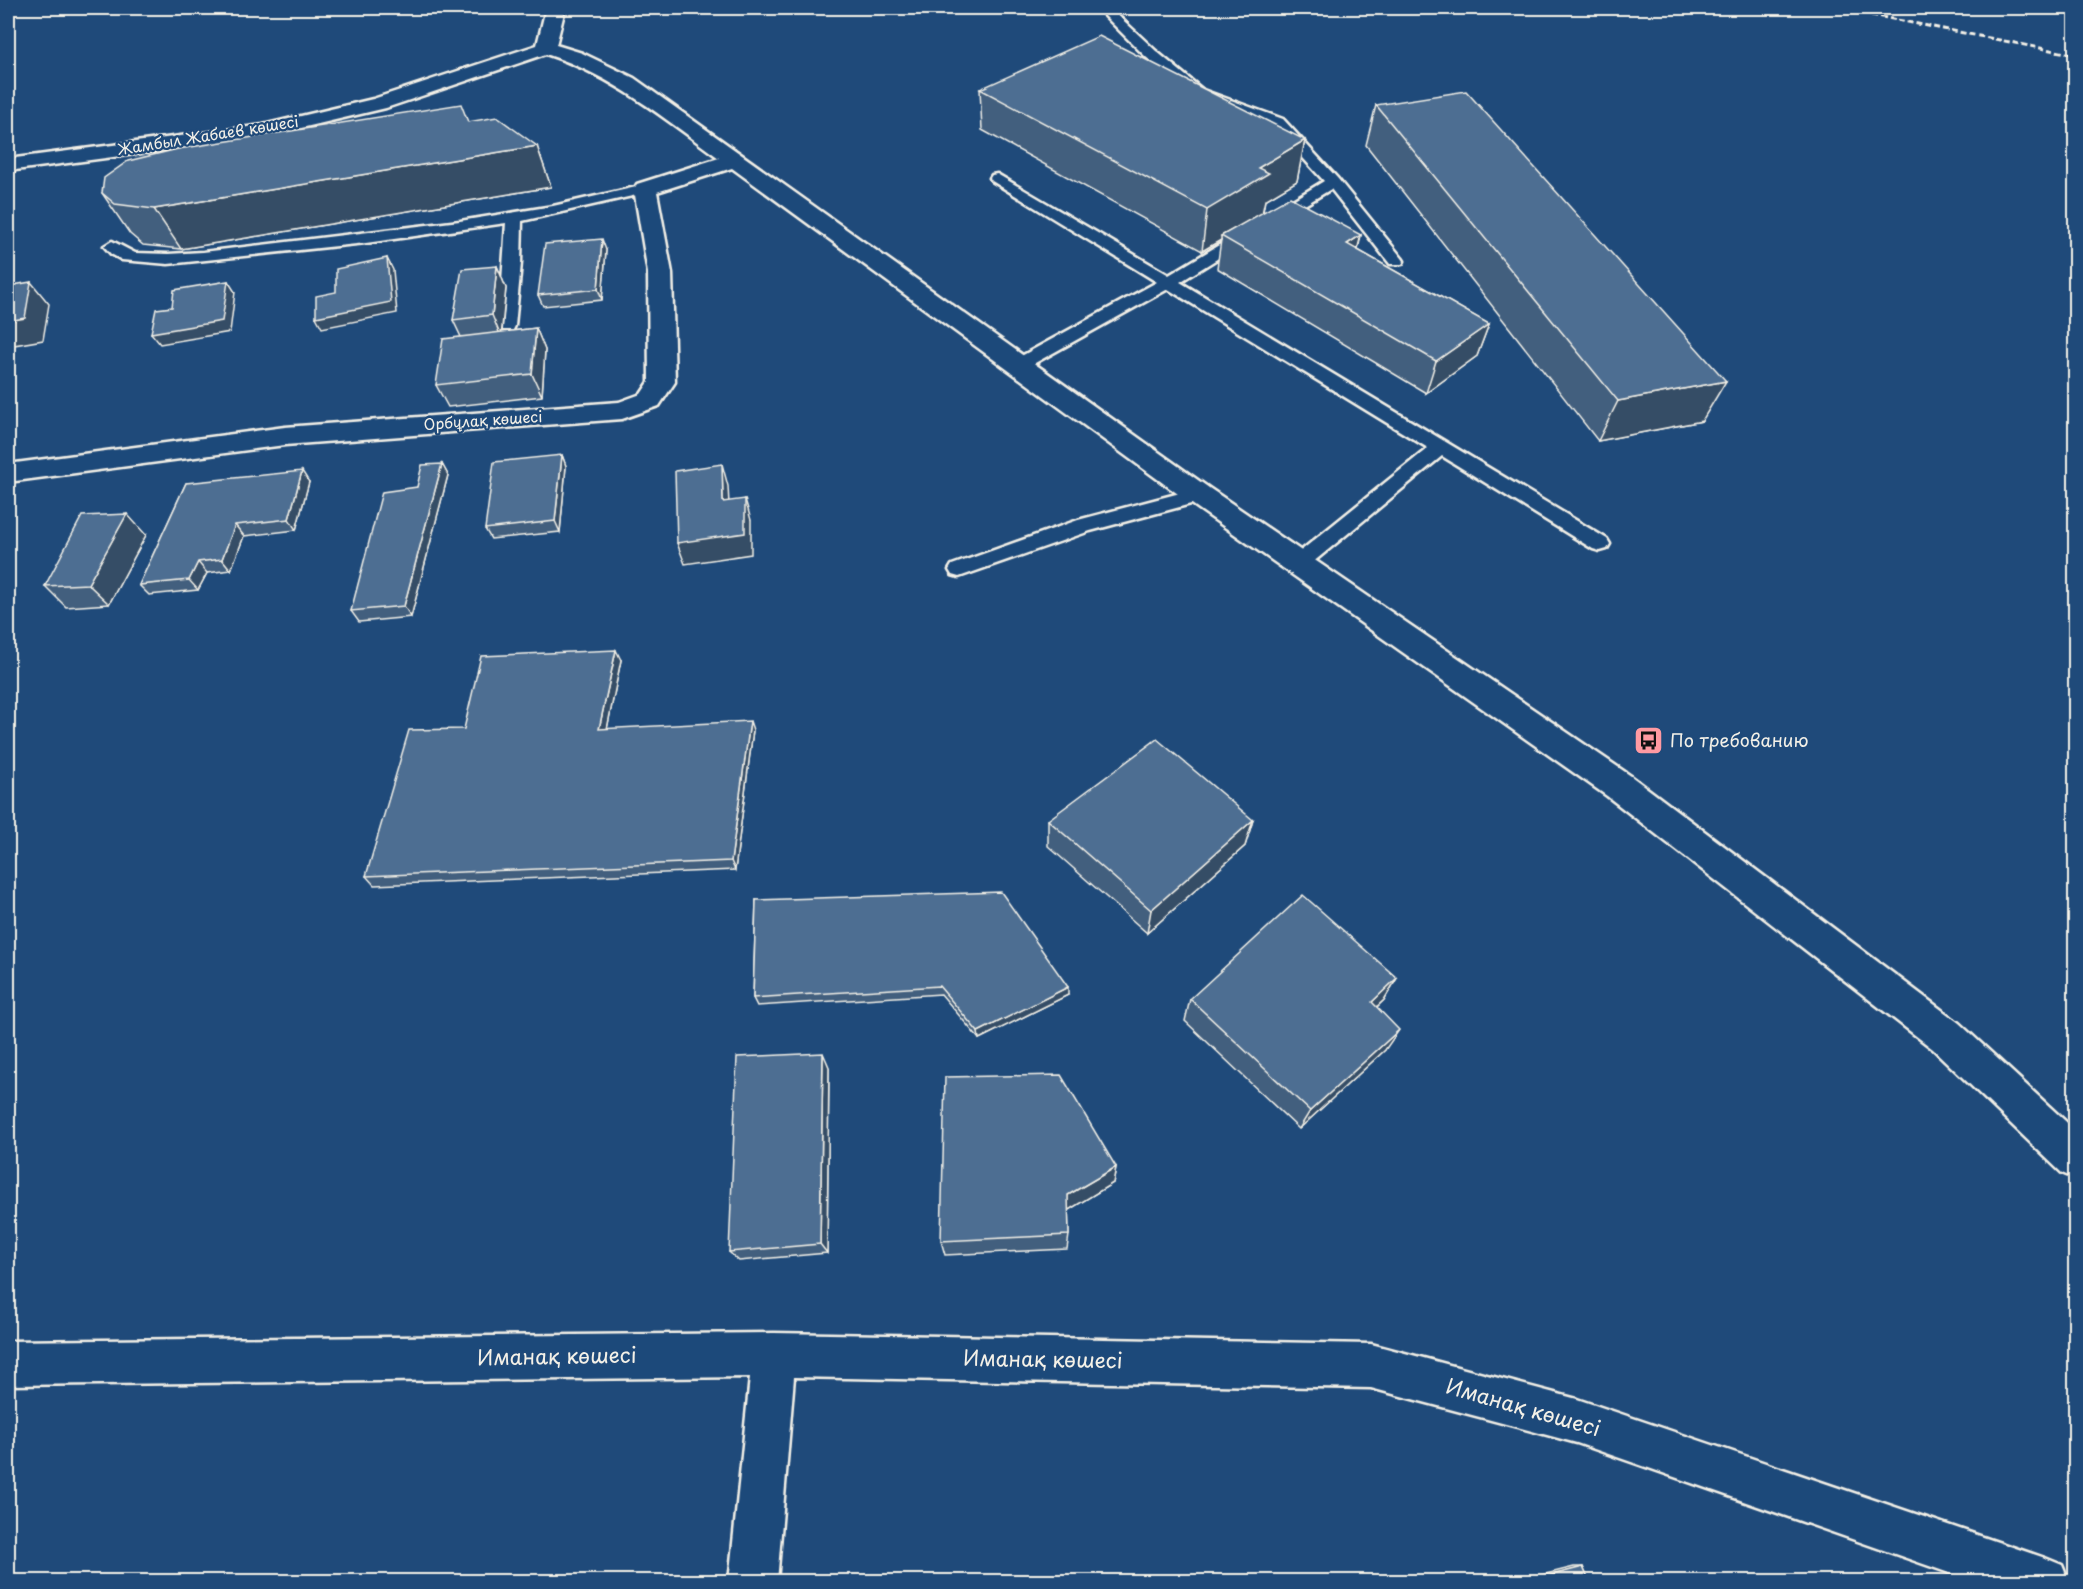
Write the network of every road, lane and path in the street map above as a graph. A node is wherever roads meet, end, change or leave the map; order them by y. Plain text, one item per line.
1 (559, 8) edge
2 (1103, 8) edge
3 (546, 48) junction
4 (735, 160) junction
5 (8, 165) edge
6 (997, 178) dead end
7 (1332, 182) junction
8 (645, 189) junction
9 (514, 217) junction
10 (112, 246) edge
11 (1396, 261) dead end
12 (1169, 282) junction
13 (507, 326) dead end
14 (1020, 364) junction
15 (1441, 447) junction
16 (8, 473) edge
17 (1199, 495) junction
18 (1600, 544) dead end
19 (1299, 563) junction
20 (959, 570) dead end
21 (2073, 1157) edge
22 (774, 1355) junction
23 (8, 1363) edge
24 (753, 1581) edge
25 (2045, 1581) edge

1 - 3 street
2 - 7 lane
3 - 4 street
3 - 5 street, Жамбыл Жабаев көшесі
4 - 8 street
4 - 14 street
6 - 12 lane
7 - 11 lane
7 - 12 lane
8 - 9 lane
8 - 16 street, Орбұлақ көшесі
9 - 10 lane
9 - 13 lane
12 - 14 lane
12 - 15 lane
14 - 17 street
15 - 18 lane
15 - 19 lane
17 - 19 street
17 - 20 lane
19 - 21 street
22 - 23 street, Иманақ көшесі
22 - 24 street
22 - 25 street, Иманақ көшесі

